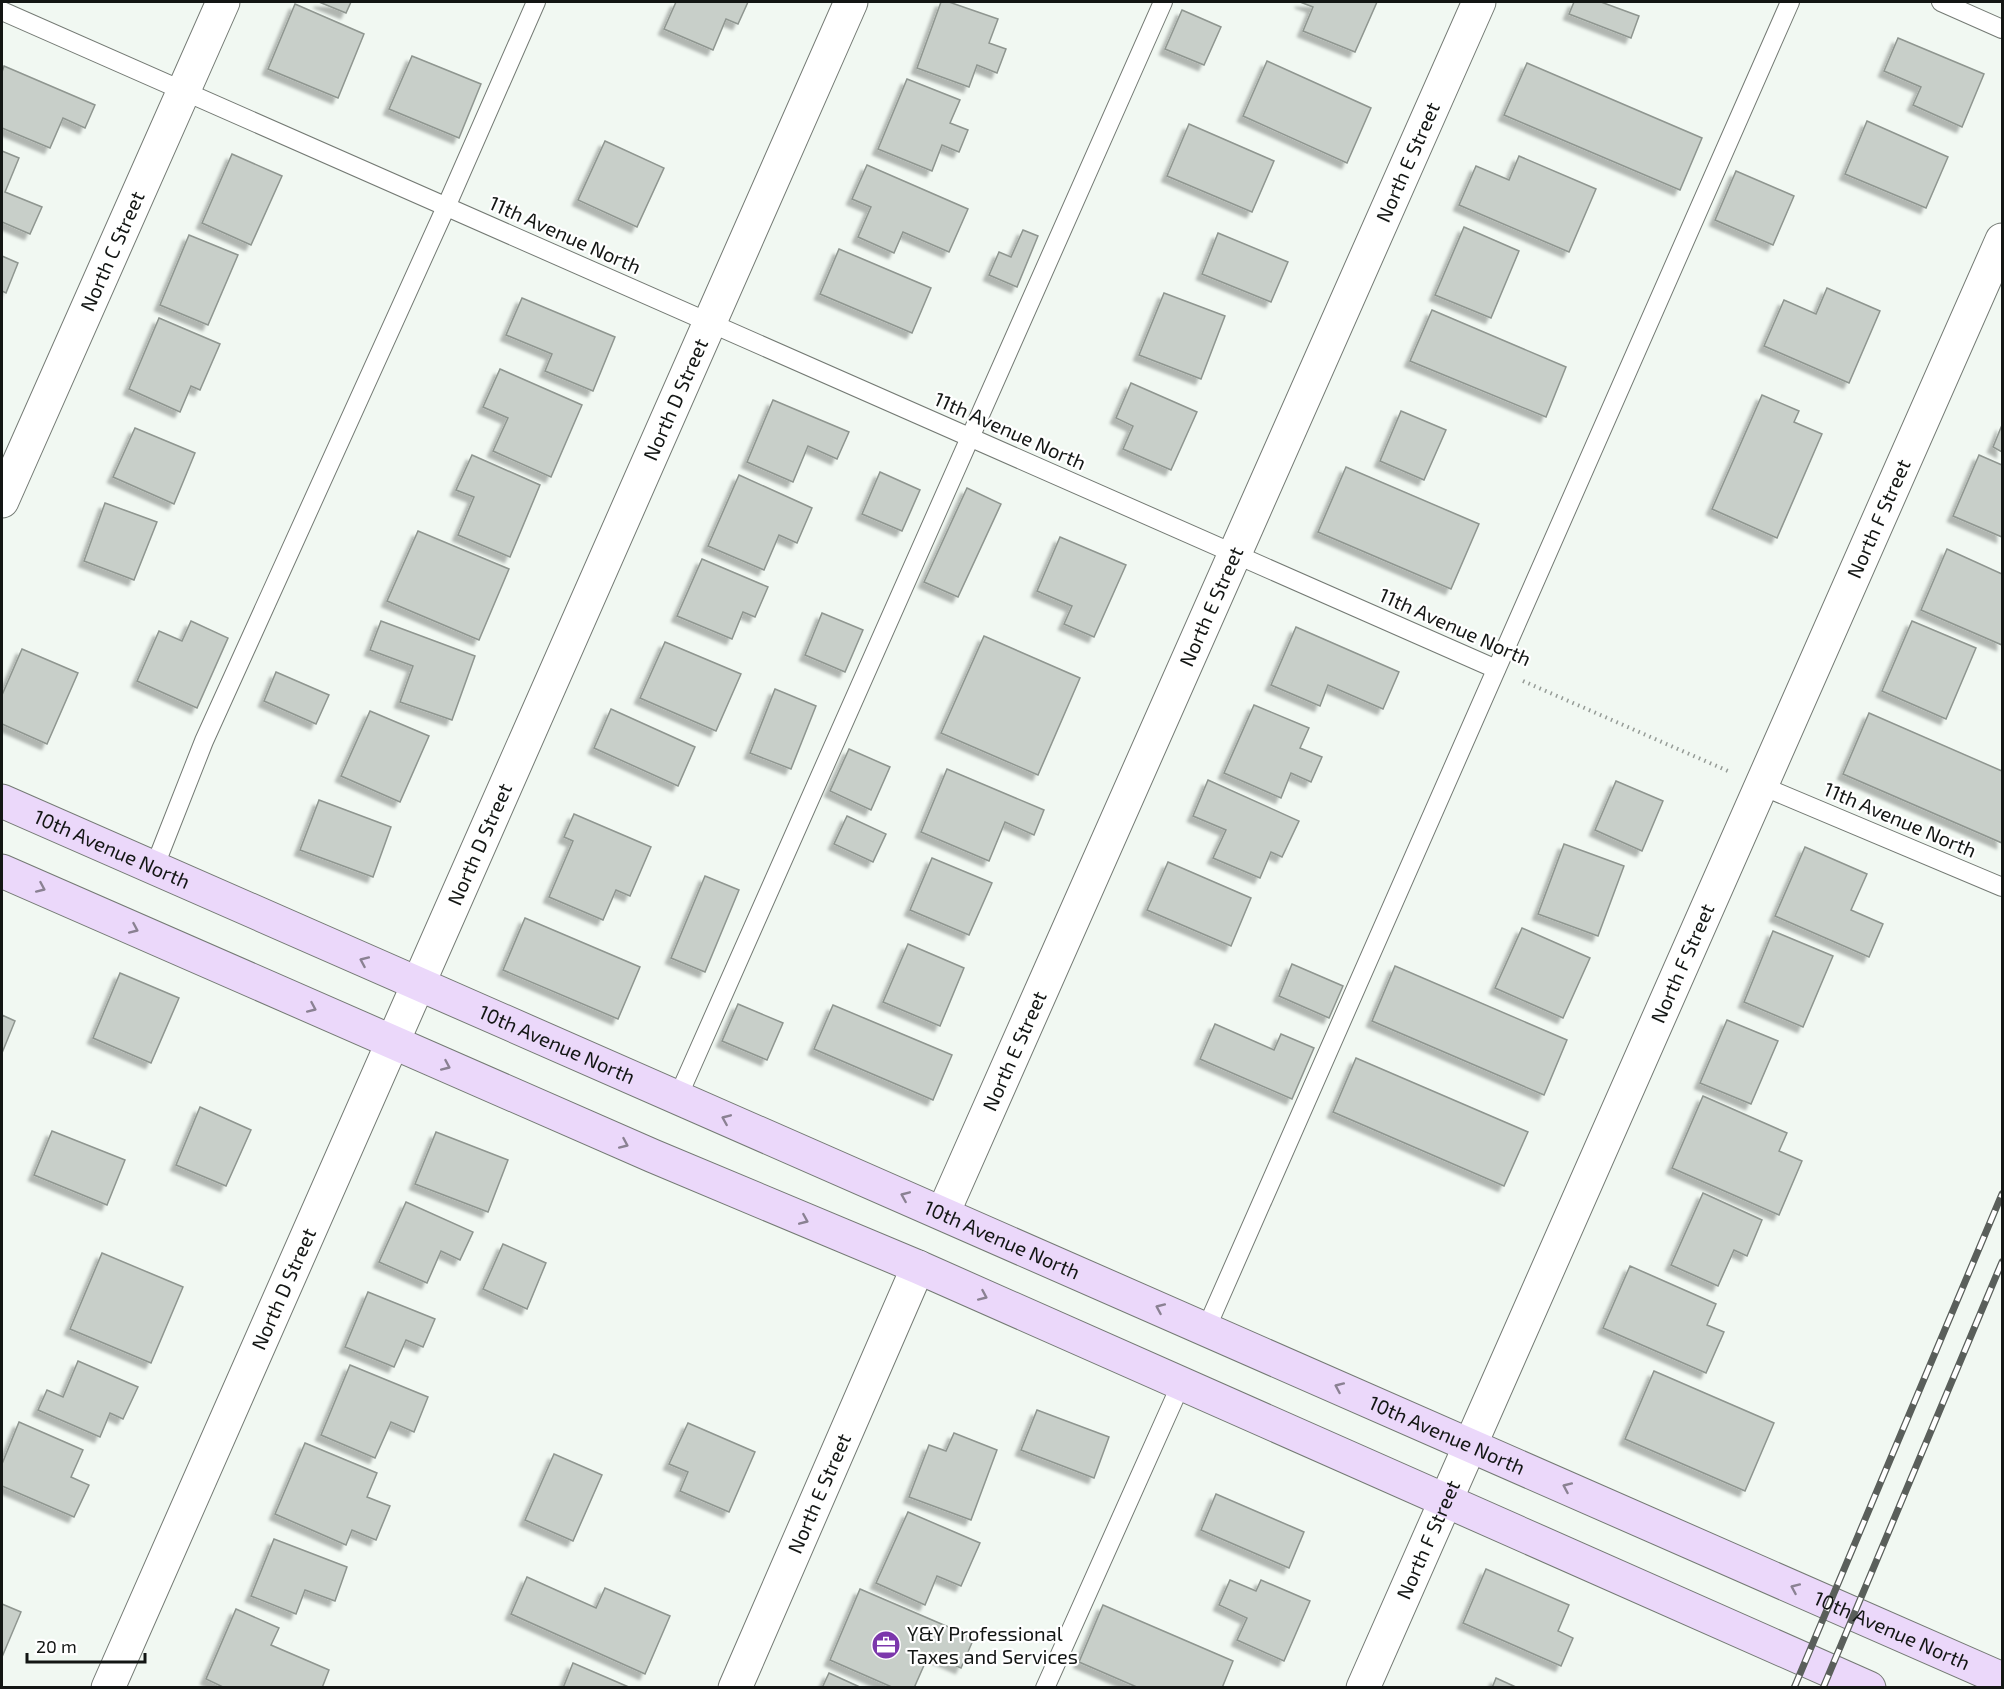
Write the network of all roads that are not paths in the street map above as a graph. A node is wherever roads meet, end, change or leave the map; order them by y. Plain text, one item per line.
1 (223, 2) edge
2 (536, 2) edge
3 (852, 2) edge
4 (1163, 2) edge
5 (1479, 2) edge
6 (1790, 2) edge
7 (1941, 2) edge
8 (2, 11) edge
9 (2002, 29) edge
10 (184, 91) junction
11 (446, 207) junction
12 (2002, 240) edge
13 (710, 323) junction
14 (971, 438) junction
15 (2, 501) edge
16 (1236, 555) junction
17 (1496, 669) junction
18 (1762, 786) junction
19 (2, 801) edge
20 (154, 868) junction
21 (2, 870) edge
22 (2002, 887) edge
23 (417, 984) junction
24 (392, 1042) junction
25 (677, 1099) junction
26 (943, 1213) junction
27 (918, 1267) junction
28 (1206, 1329) junction
29 (1181, 1384) junction
30 (1469, 1444) junction
31 (1445, 1500) junction
32 (2001, 1674) edge
33 (108, 1688) edge
34 (735, 1688) edge
35 (1045, 1688) edge
36 (1363, 1688) edge
37 (1869, 1688) edge

1 - 10 street, North C Street
2 - 11 lane
3 - 13 street, North D Street
4 - 14 lane
5 - 16 street, North E Street
6 - 17 lane
7 - 9 lane
8 - 10 lane, 11th Avenue North
10 - 11 lane, 11th Avenue North
10 - 15 street, North C Street
11 - 13 lane, 11th Avenue North
11 - 20 lane
12 - 18 street, North F Street
13 - 14 lane, 11th Avenue North
13 - 23 street, North D Street
14 - 16 lane, 11th Avenue North
14 - 25 lane
16 - 17 lane, 11th Avenue North
16 - 26 street, North E Street
17 - 28 lane
18 - 22 lane, 11th Avenue North
18 - 30 street, North F Street
19 - 20 main road, 10th Avenue North
23 -> 20 main road, 10th Avenue North
21 -> 24 main road
23 - 24 street, North D Street
23 - 25 main road, 10th Avenue North
24 -> 27 main road
24 - 33 street, North D Street
26 -> 25 main road, 10th Avenue North
28 -> 26 main road, 10th Avenue North
27 -> 29 main road
27 - 34 street, North E Street
30 -> 28 main road, 10th Avenue North
29 - 31 main road
29 - 35 lane
30 - 31 street, North F Street
32 -> 30 main road, 10th Avenue North
31 - 36 street, North F Street
31 - 37 main road

